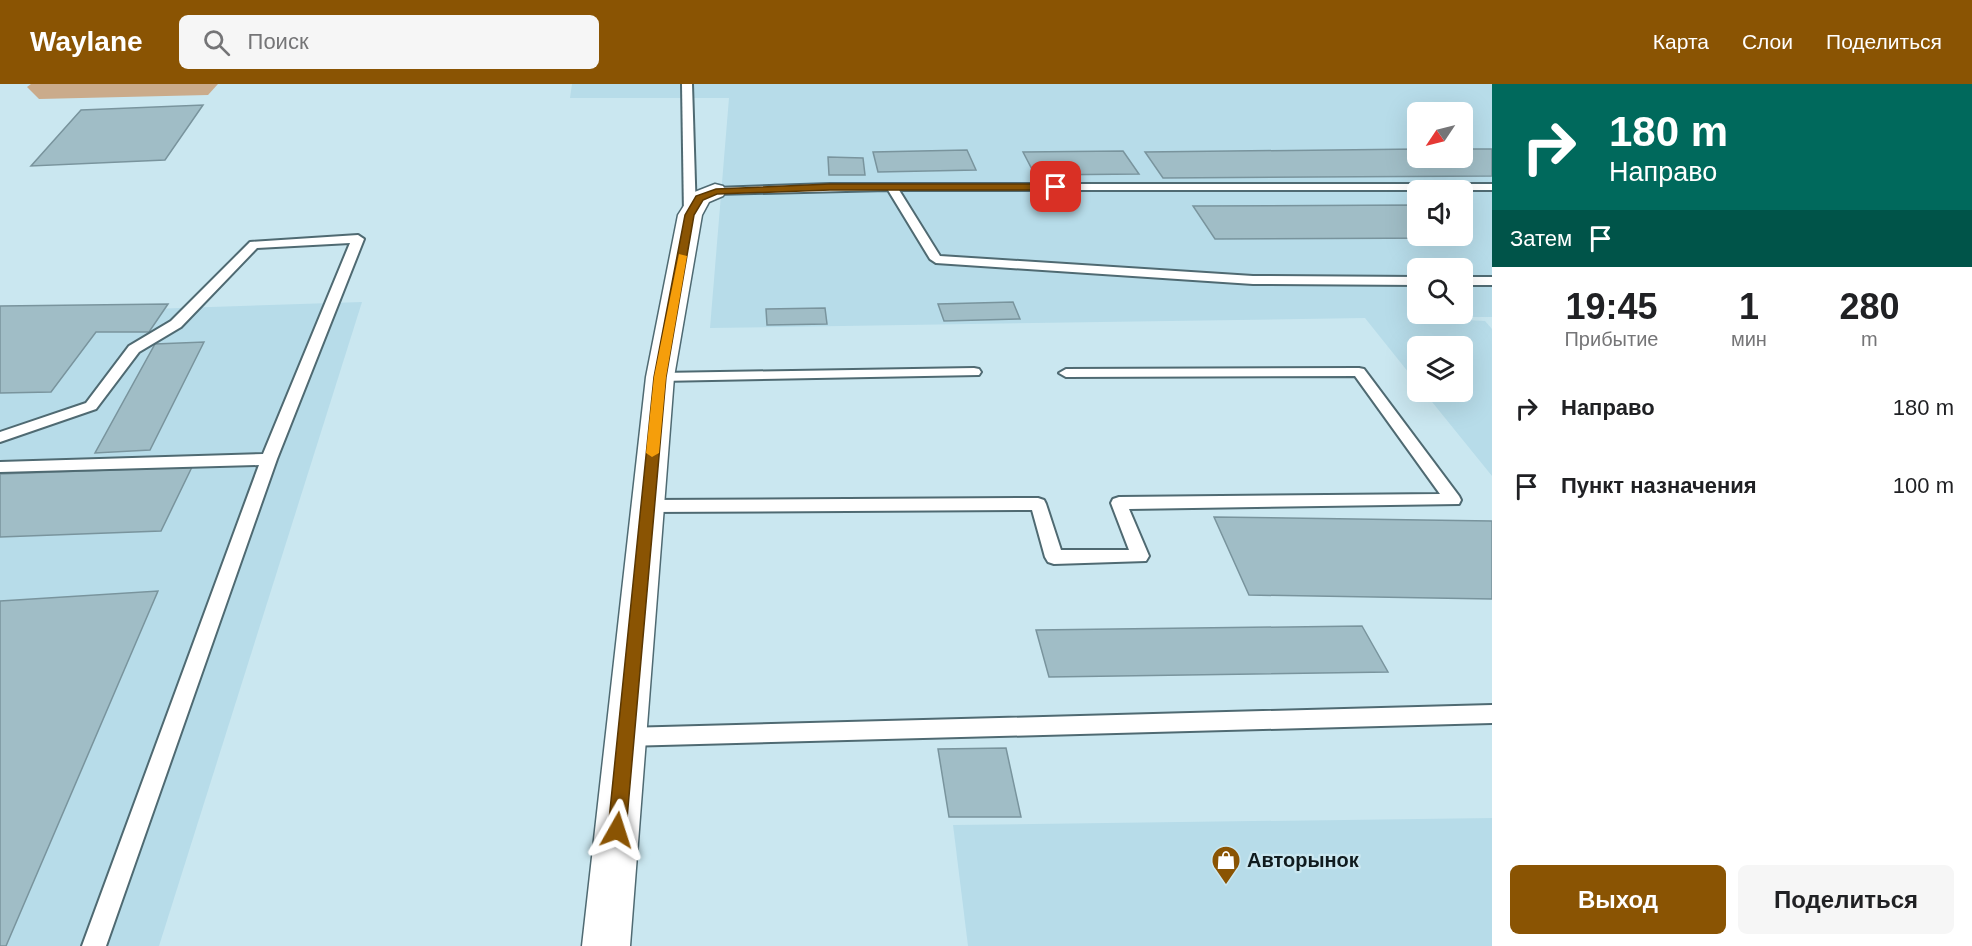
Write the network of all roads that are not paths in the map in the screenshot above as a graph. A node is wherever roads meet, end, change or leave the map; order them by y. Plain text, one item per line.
1 (687, 84) edge
2 (891, 188) junction
3 (1492, 188) edge
4 (716, 191) joint
5 (690, 215) junction
6 (1407, 280) edge
7 (1473, 281) edge
8 (1492, 281) edge
9 (974, 372) dead end
10 (1066, 373) dead end
11 (660, 377) junction
12 (0, 437) edge
13 (269, 459) junction
14 (0, 467) edge
15 (647, 506) junction
16 (1492, 714) edge
17 (626, 737) junction
18 (94, 946) edge
19 (606, 946) edge

1 - 5 lane
2 - 3 lane
2 - 4 lane
2 - 6 lane
4 - 5 street
5 - 11 street
7 - 8 lane
9 - 11 lane
10 - 15 lane
11 - 15 street
12 - 13 lane
13 - 14 lane
13 - 18 lane
15 - 17 street
16 - 17 lane
17 - 19 street

